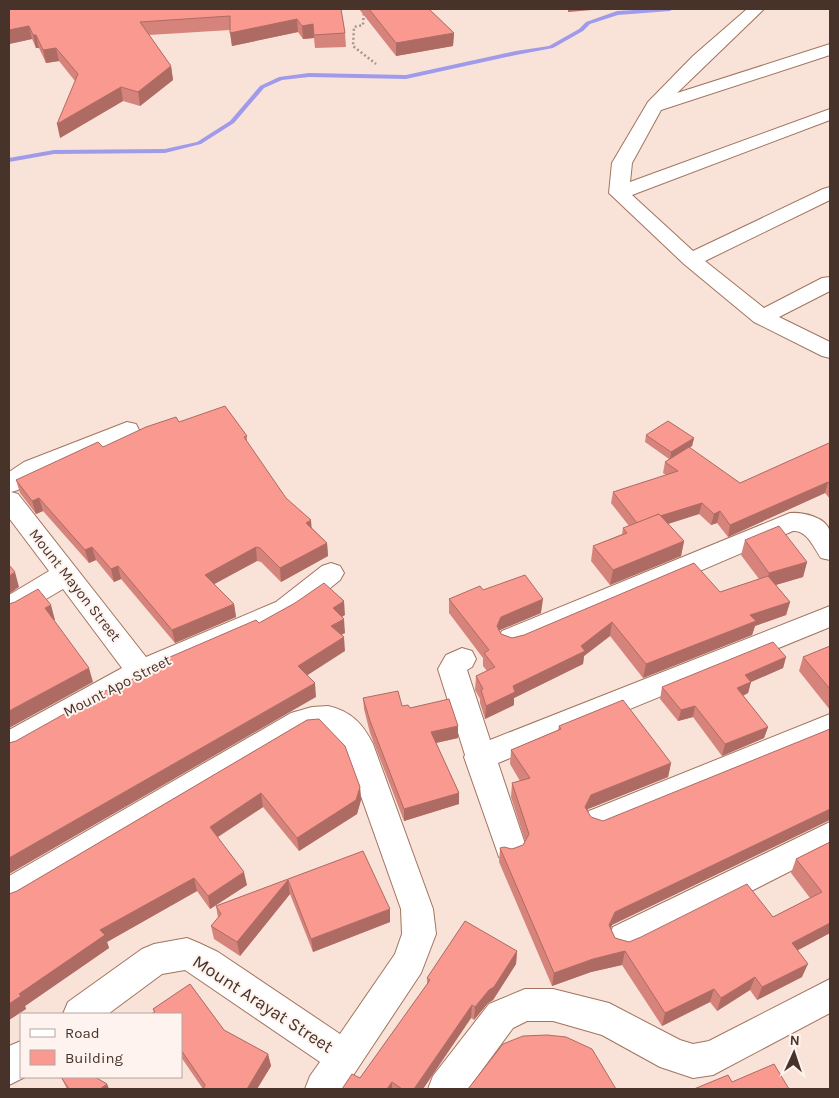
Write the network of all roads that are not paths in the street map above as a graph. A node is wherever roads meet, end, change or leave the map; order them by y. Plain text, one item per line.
1 (757, 10) edge
2 (830, 49) edge
3 (654, 106) junction
4 (830, 114) edge
5 (619, 192) junction
6 (830, 193) edge
7 (691, 260) junction
8 (830, 283) edge
9 (762, 317) junction
10 (830, 351) edge
11 (128, 430) dead end
12 (9, 484) edge
13 (9, 500) edge
14 (830, 551) edge
15 (331, 573) dead end
16 (66, 574) junction
17 (9, 608) edge
18 (830, 616) edge
19 (512, 639) edge
20 (462, 659) dead end
21 (141, 671) junction
22 (830, 726) edge
23 (9, 744) edge
24 (480, 757) junction
25 (600, 820) edge
26 (830, 836) edge
27 (510, 847) edge
28 (9, 893) edge
29 (625, 938) dead end
30 (830, 995) edge
31 (81, 1013) edge
32 (343, 1057) junction
33 (20, 1059) edge
34 (9, 1067) edge
35 (323, 1089) edge
36 (446, 1089) edge

1 - 3 street
2 - 3 street
3 - 5 street
4 - 5 street
5 - 7 street
6 - 7 street
7 - 9 street
8 - 9 street
9 - 10 street
11 - 12 street
13 - 16 street, Mount Mayon Street
14 - 19 street
15 - 21 street, Mount Apo Street
16 - 17 street
16 - 21 street, Mount Mayon Street
18 - 24 street
20 - 24 street
21 - 23 street, Mount Apo Street
22 - 25 street
24 - 27 street
26 - 29 street
28 - 32 street
30 - 36 street
31 - 32 street, Mount Arayat Street
32 - 35 street
33 - 34 street

